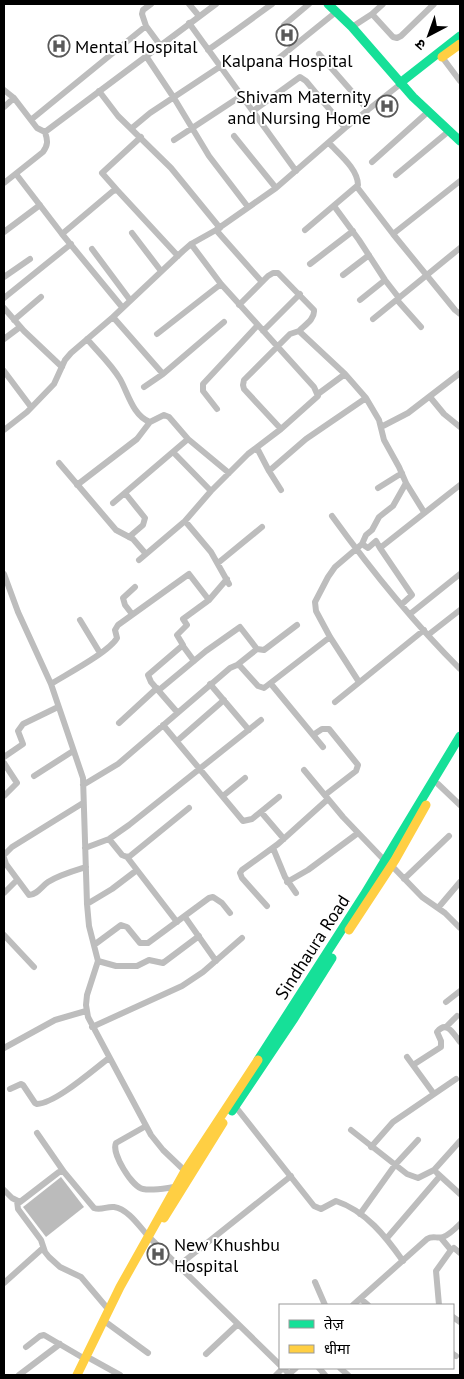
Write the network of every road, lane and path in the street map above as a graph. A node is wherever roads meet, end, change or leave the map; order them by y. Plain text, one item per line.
1 (151, 4) edge
2 (189, 4) edge
3 (216, 4) edge
4 (272, 4) edge
5 (309, 4) edge
6 (328, 4) edge
7 (383, 4) edge
8 (434, 4) edge
9 (334, 8) edge
10 (372, 14) junction
11 (198, 16) junction
12 (189, 23) junction
13 (284, 25) dead end
14 (146, 26) junction
15 (351, 26) junction
16 (460, 40) edge
17 (160, 45) junction
18 (208, 50) junction
19 (319, 54) dead end
20 (146, 56) junction
21 (442, 57) junction
22 (280, 58) dead end
23 (221, 66) junction
24 (460, 81) edge
25 (400, 85) junction
26 (4, 90) edge
27 (99, 91) junction
28 (241, 96) junction
29 (14, 98) junction
30 (174, 98) junction
31 (4, 107) edge
32 (368, 110) junction
33 (253, 111) junction
34 (429, 112) junction
35 (32, 118) junction
36 (442, 123) junction
37 (132, 128) junction
38 (192, 128) junction
39 (345, 128) junction
40 (448, 131) junction
41 (45, 132) junction
42 (460, 135) edge
43 (234, 136) dead end
44 (140, 137) junction
45 (174, 140) dead end
46 (460, 141) edge
47 (329, 144) junction
48 (372, 162) dead end
49 (296, 171) junction
50 (16, 174) junction
51 (396, 175) dead end
52 (460, 181) edge
53 (4, 183) edge
54 (357, 187) junction
55 (276, 188) junction
56 (117, 190) junction
57 (40, 206) junction
58 (334, 206) junction
59 (248, 207) junction
60 (218, 229) junction
61 (305, 230) dead end
62 (353, 231) junction
63 (4, 232) edge
64 (132, 233) dead end
65 (62, 234) junction
66 (393, 234) junction
67 (71, 244) junction
68 (191, 244) junction
69 (460, 248) edge
70 (92, 249) dead end
71 (369, 255) junction
72 (178, 256) junction
73 (30, 259) dead end
74 (310, 264) dead end
75 (161, 271) junction
76 (343, 275) dead end
77 (426, 276) junction
78 (4, 277) edge
79 (385, 280) junction
80 (262, 282) junction
81 (221, 284) junction
82 (300, 294) junction
83 (41, 297) dead end
84 (4, 298) edge
85 (398, 299) junction
86 (130, 300) junction
87 (360, 300) dead end
88 (240, 305) junction
89 (122, 307) junction
90 (4, 308) edge
91 (460, 314) edge
92 (113, 317) junction
93 (373, 319) dead end
94 (14, 320) junction
95 (224, 322) dead end
96 (258, 326) junction
97 (20, 327) junction
98 (421, 327) dead end
99 (263, 331) junction
100 (299, 331) junction
101 (157, 334) dead end
102 (4, 339) edge
103 (87, 340) junction
104 (279, 347) junction
105 (62, 367) junction
106 (4, 371) edge
107 (460, 373) edge
108 (163, 374) junction
109 (345, 374) junction
110 (144, 387) dead end
111 (318, 394) junction
112 (430, 397) junction
113 (366, 398) junction
114 (31, 408) junction
115 (217, 409) dead end
116 (150, 422) junction
117 (381, 426) junction
118 (460, 427) edge
119 (4, 429) edge
120 (281, 429) junction
121 (188, 439) junction
122 (257, 448) junction
123 (173, 452) junction
124 (58, 463) dead end
125 (269, 471) junction
126 (229, 473) junction
127 (402, 473) junction
128 (406, 483) junction
129 (77, 485) junction
130 (460, 485) edge
131 (378, 488) dead end
132 (281, 490) dead end
133 (211, 492) junction
134 (125, 493) junction
135 (114, 503) dead end
136 (424, 512) junction
137 (332, 516) dead end
138 (185, 521) junction
139 (262, 527) dead end
140 (129, 537) junction
141 (362, 544) junction
142 (380, 548) junction
143 (356, 549) junction
144 (146, 554) junction
145 (139, 560) dead end
146 (218, 563) junction
147 (4, 574) edge
148 (460, 574) edge
149 (135, 587) dead end
150 (209, 600) junction
151 (402, 604) junction
152 (460, 610) edge
153 (132, 614) junction
154 (410, 614) junction
155 (80, 620) dead end
156 (297, 625) dead end
157 (426, 632) junction
158 (330, 637) junction
159 (183, 646) junction
160 (257, 649) junction
161 (100, 653) junction
162 (194, 661) junction
163 (237, 665) junction
164 (460, 669) edge
165 (359, 682) junction
166 (51, 684) junction
167 (210, 684) junction
168 (271, 684) junction
169 (158, 689) junction
170 (224, 700) junction
171 (335, 702) dead end
172 (58, 707) junction
173 (177, 712) junction
174 (262, 720) dead end
175 (119, 723) dead end
176 (163, 725) junction
177 (249, 730) junction
178 (314, 735) junction
179 (460, 736) edge
180 (177, 741) junction
181 (323, 747) dead end
182 (460, 747) edge
183 (73, 751) junction
184 (4, 757) edge
185 (4, 763) edge
186 (201, 769) junction
187 (304, 770) dead end
188 (34, 776) dead end
189 (246, 778) dead end
190 (438, 784) junction
191 (83, 785) junction
192 (4, 796) edge
193 (223, 796) junction
194 (279, 797) dead end
195 (326, 797) junction
196 (83, 803) junction
197 (460, 805) edge
198 (189, 808) dead end
199 (261, 812) junction
200 (358, 833) junction
201 (449, 836) dead end
202 (109, 838) junction
203 (284, 839) junction
204 (85, 848) junction
205 (273, 848) junction
206 (127, 857) junction
207 (5, 862) edge
208 (389, 863) junction
209 (86, 866) junction
210 (136, 870) junction
211 (4, 874) edge
212 (404, 878) junction
213 (17, 880) junction
214 (287, 882) junction
215 (460, 882) edge
216 (4, 893) edge
217 (296, 893) dead end
218 (87, 904) junction
219 (267, 906) dead end
220 (438, 908) junction
221 (230, 913) dead end
222 (185, 917) junction
223 (177, 922) junction
224 (460, 928) edge
225 (4, 935) edge
226 (199, 936) junction
227 (242, 938) dead end
228 (94, 945) junction
229 (216, 960) junction
230 (98, 961) junction
231 (34, 967) dead end
232 (460, 991) edge
233 (446, 1002) dead end
234 (86, 1011) junction
235 (457, 1016) dead end
236 (447, 1026) junction
237 (92, 1027) junction
238 (460, 1042) edge
239 (4, 1048) edge
240 (407, 1056) dead end
241 (109, 1058) junction
242 (413, 1065) junction
243 (456, 1079) dead end
244 (10, 1089) dead end
245 (434, 1094) junction
246 (235, 1106) junction
247 (146, 1126) junction
248 (351, 1130) dead end
249 (37, 1134) dead end
250 (418, 1140) dead end
251 (459, 1144) edge
252 (371, 1146) junction
253 (395, 1166) junction
254 (434, 1170) junction
255 (185, 1171) junction
256 (64, 1172) junction
257 (291, 1176) junction
258 (440, 1176) junction
259 (176, 1187) junction
260 (4, 1190) edge
261 (460, 1194) edge
262 (17, 1201) junction
263 (360, 1214) junction
264 (460, 1224) edge
265 (149, 1238) junction
266 (386, 1238) junction
267 (441, 1238) junction
268 (43, 1248) junction
269 (454, 1248) dead end
270 (460, 1253) edge
271 (404, 1262) junction
272 (178, 1266) junction
273 (315, 1282) dead end
274 (4, 1283) edge
275 (361, 1299) junction
276 (325, 1304) edge
277 (354, 1304) edge
278 (367, 1304) edge
279 (439, 1304) edge
280 (108, 1309) junction
281 (108, 1323) junction
282 (238, 1324) junction
283 (60, 1344) junction
284 (26, 1347) dead end
285 (148, 1353) dead end
286 (206, 1354) dead end
287 (88, 1359) junction
288 (279, 1364) edge
289 (23, 1375) edge
290 (77, 1375) edge
291 (84, 1375) edge
292 (120, 1375) edge

1 - 14 street
2 - 11 street
3 - 11 street
4 - 18 street
5 - 13 street
6 - 9 street
7 - 10 street
8 - 10 street
9 - 15 street
9 - 22 street
10 - 15 street
11 - 12 street
12 - 17 street
12 - 18 street
14 - 17 street
14 - 35 street
15 - 25 street
16 - 21 street
16 - 25 street
17 - 20 street
18 - 23 street
19 - 32 street
20 - 27 street
20 - 30 street
21 - 24 street
21 - 25 street
23 - 28 street
23 - 30 street
25 - 32 street
25 - 34 street
26 - 29 street
27 - 37 street
27 - 41 street
28 - 33 street
28 - 38 street
29 - 31 street
29 - 35 street
30 - 37 street
30 - 38 street
32 - 39 street
33 - 39 street
33 - 49 street
34 - 36 street
34 - 48 street
35 - 41 street
36 - 40 street
36 - 42 street
37 - 44 street
38 - 45 street
38 - 59 street
39 - 47 street
40 - 46 street
40 - 51 street
41 - 50 street
43 - 55 street
44 - 56 street
44 - 60 street
47 - 49 street
47 - 54 street
49 - 55 street
50 - 53 street
50 - 57 street
52 - 66 street
54 - 58 street
54 - 66 street
55 - 59 street
56 - 65 street
56 - 72 street
57 - 63 street
57 - 65 street
58 - 61 street
58 - 62 street
59 - 60 street
60 - 68 street
60 - 80 street
62 - 71 street
62 - 74 street
64 - 75 street
65 - 67 street
66 - 77 street
67 - 84 street
67 - 89 street
68 - 72 street
68 - 81 street
69 - 77 street
70 - 86 street
71 - 76 street
71 - 79 street
72 - 75 street
73 - 78 street
75 - 86 street
77 - 85 street
77 - 91 street
79 - 85 street
79 - 87 street
80 - 82 street
80 - 88 street
81 - 88 street
81 - 101 street
82 - 99 street
82 - 100 street
83 - 94 street
85 - 93 street
85 - 98 street
86 - 89 street
88 - 96 street
89 - 92 street
90 - 94 street
92 - 103 street
92 - 108 street
94 - 97 street
95 - 108 street
96 - 99 street
96 - 115 street
97 - 102 street
97 - 105 street
99 - 104 street
100 - 104 street
100 - 109 street
103 - 105 street
103 - 116 street
104 - 111 street
104 - 120 street
105 - 114 street
106 - 114 street
107 - 112 street
108 - 110 street
109 - 111 street
109 - 113 street
111 - 120 street
112 - 117 street
112 - 118 street
113 - 117 street
113 - 125 street
114 - 119 street
116 - 121 street
116 - 129 street
117 - 127 street
120 - 122 street
121 - 123 street
121 - 126 street
122 - 125 street
122 - 126 street
123 - 133 street
123 - 134 street
124 - 129 street
125 - 132 street
126 - 133 street
127 - 128 street
127 - 131 street
128 - 136 street
128 - 141 street
129 - 140 street
130 - 136 street
133 - 138 street
134 - 135 street
134 - 140 street
136 - 142 street
137 - 143 street
138 - 144 street
138 - 146 street
139 - 146 street
140 - 144 street
141 - 142 street
141 - 143 street
142 - 151 street
143 - 151 street
143 - 158 street
144 - 145 street
146 - 150 street
147 - 166 street
148 - 154 street
149 - 153 street
150 - 153 street
150 - 159 street
151 - 154 street
152 - 157 street
153 - 161 street
154 - 157 street
155 - 161 street
156 - 160 street
157 - 164 street
157 - 165 street
158 - 165 street
158 - 168 street
159 - 162 street
159 - 169 street
160 - 162 street
160 - 163 street
161 - 166 street
162 - 169 street
163 - 167 street
163 - 168 street
165 - 171 street
166 - 172 street
167 - 170 street
167 - 173 street
168 - 178 street
169 - 173 street
169 - 175 street
170 - 177 street
170 - 180 street
172 - 183 street
172 - 184 street
173 - 176 street
174 - 177 street
176 - 180 street
176 - 191 street
177 - 186 street
178 - 181 street
178 - 195 street
179 - 208 street, Sindhaura Road
180 - 186 street
182 - 190 street
183 - 188 street
183 - 191 street
185 - 192 street
186 - 193 street
186 - 202 street
187 - 195 street
189 - 193 street
190 - 197 street
190 - 208 street
191 - 196 street
193 - 199 street
194 - 199 street
195 - 200 street
195 - 203 street
196 - 204 street
196 - 207 street
198 - 206 street
199 - 203 street
200 - 208 street
200 - 214 street
201 - 212 street
202 - 204 street
202 - 206 street
203 - 205 street
204 - 209 street
205 - 214 street
205 - 219 street
206 - 210 street
207 - 211 street
207 - 213 street
208 - 212 street
208 - 246 street
208 - 255 street, Sindhaura Road
209 - 213 street
209 - 218 street
210 - 218 street
210 - 223 street
212 - 220 street
213 - 216 street
214 - 217 street
215 - 220 street
218 - 228 street
220 - 224 street
221 - 222 street
222 - 223 street
222 - 226 street
223 - 228 street
225 - 231 street
226 - 229 street
226 - 230 street
227 - 229 street
228 - 230 street
229 - 237 street
230 - 234 street
232 - 233 street
234 - 237 street
234 - 239 street
235 - 236 street
236 - 238 street
236 - 242 street
237 - 241 street
240 - 242 street
241 - 244 street
241 - 247 street
242 - 245 street
243 - 245 street
245 - 252 street
246 - 257 street
246 - 265 street
247 - 255 street
247 - 259 street
248 - 252 street
249 - 256 street
250 - 253 street
251 - 254 street
252 - 253 street
253 - 254 street
253 - 263 street
254 - 258 street
255 - 259 street, Sindhaura Road
256 - 262 street
256 - 265 street
257 - 263 street
257 - 272 street
258 - 261 street
258 - 266 street
259 - 265 street, Sindhaura Road
260 - 262 street
262 - 268 street
263 - 266 street
264 - 267 street
265 - 272 street
265 - 280 street
265 - 281 street
266 - 271 street
267 - 271 street
267 - 279 street
268 - 274 street
268 - 280 street
269 - 270 street
271 - 275 street
272 - 282 street
273 - 276 street
275 - 277 street
275 - 278 street
280 - 287 street
281 - 285 street
281 - 287 street
282 - 286 street
282 - 288 street
283 - 284 street
283 - 287 street
283 - 289 street
287 - 290 street
287 - 291 street
287 - 292 street

